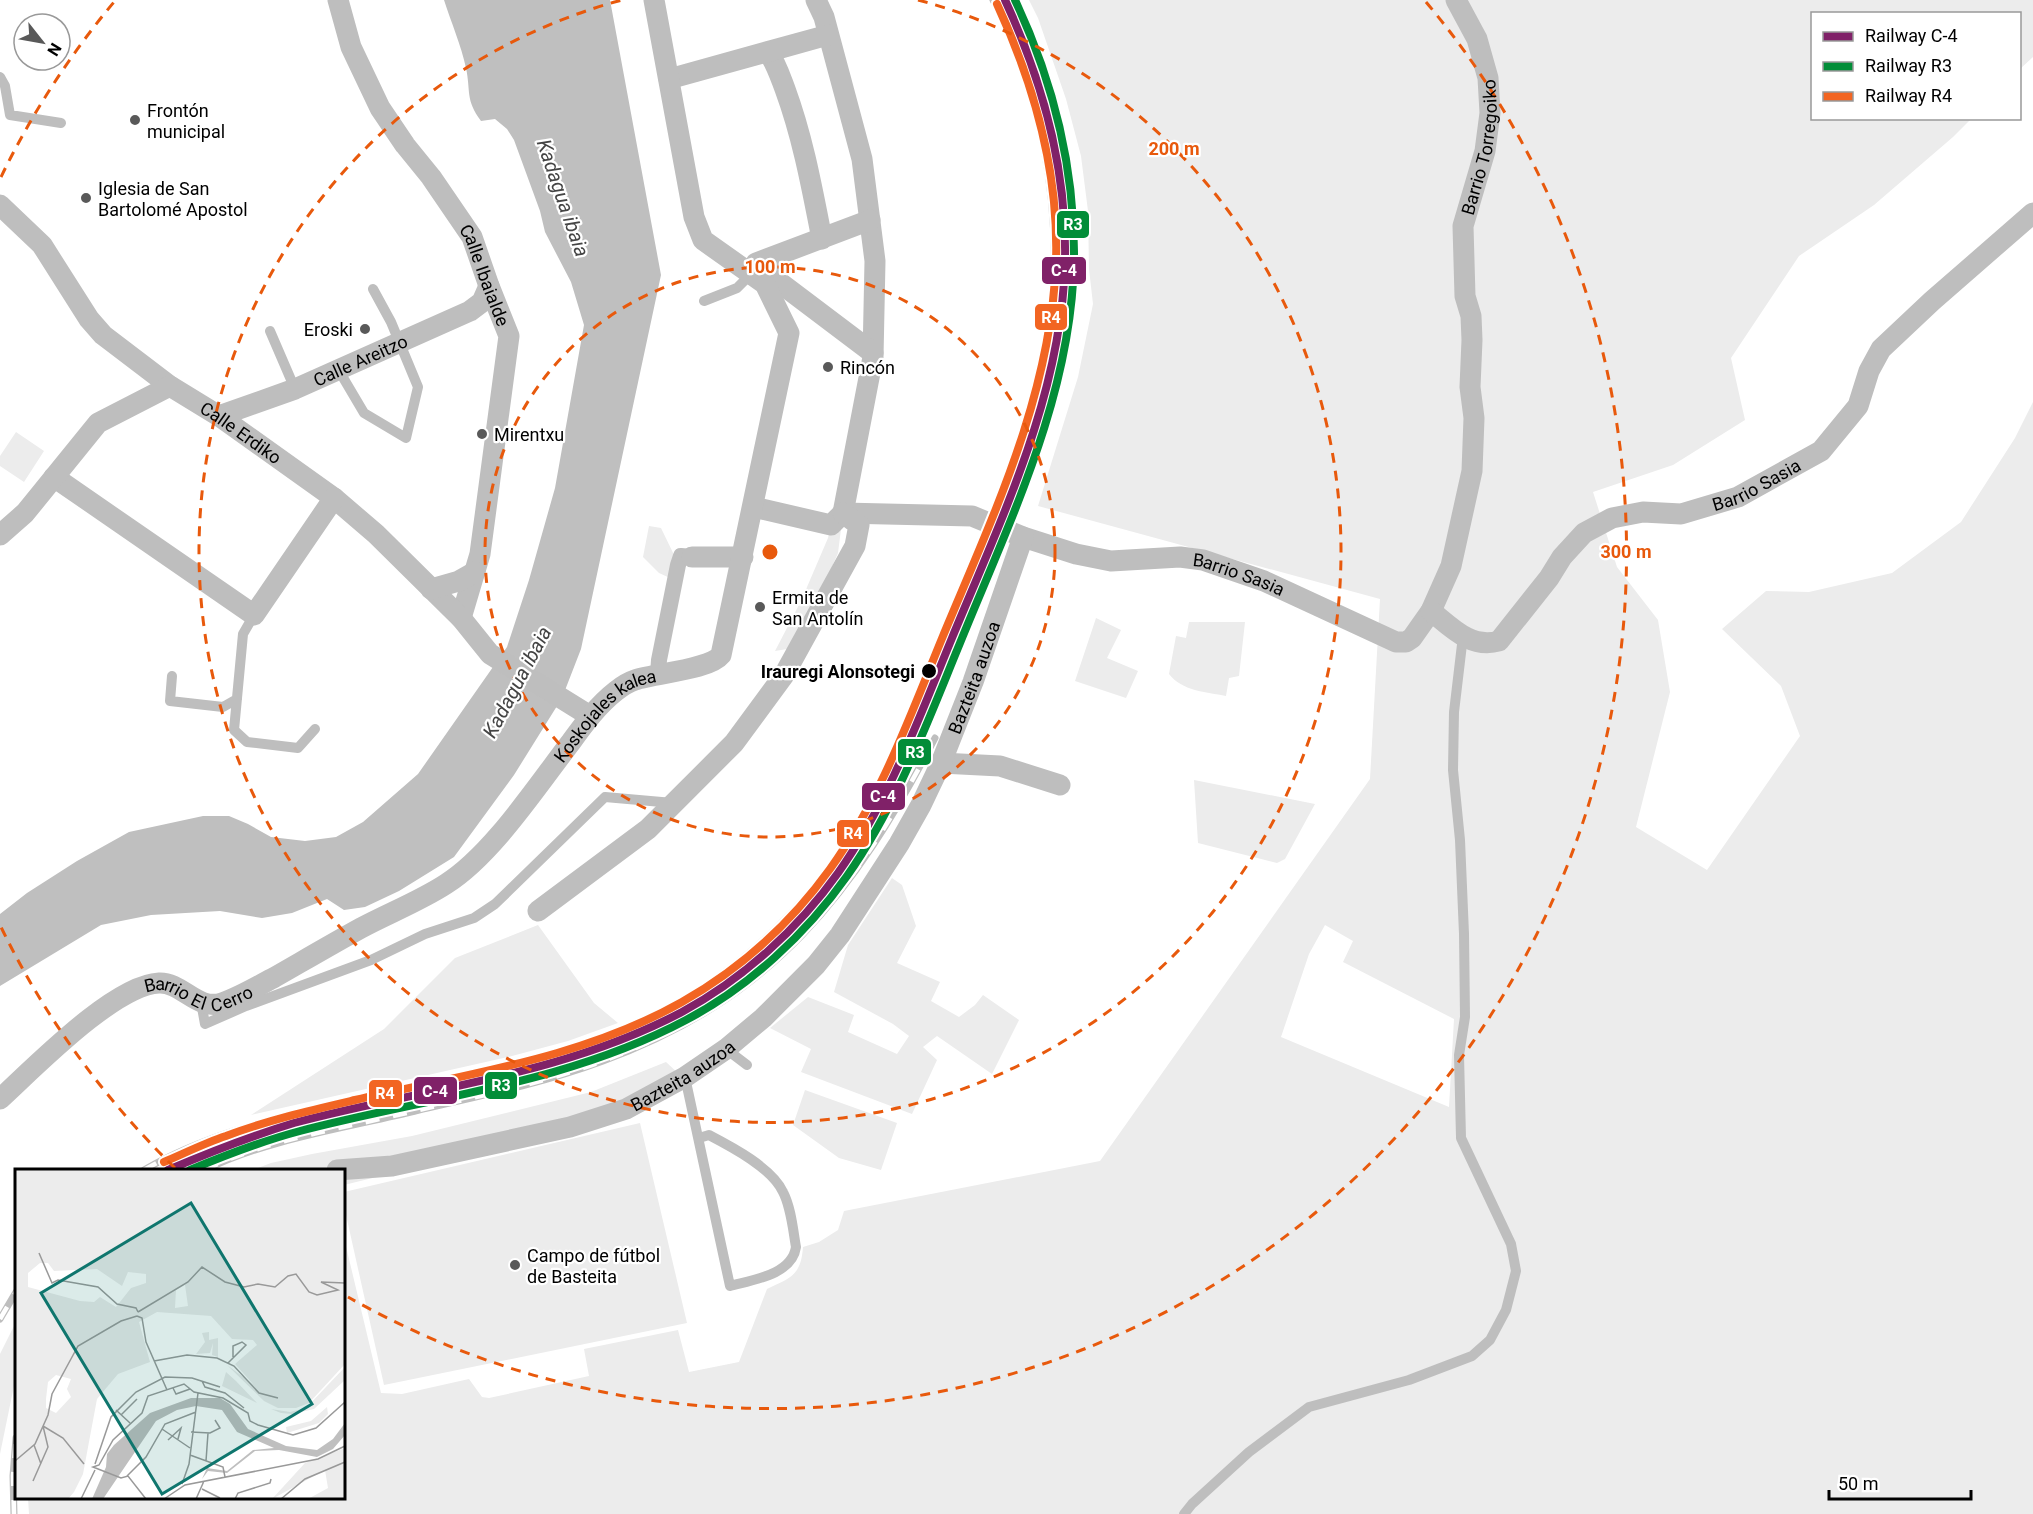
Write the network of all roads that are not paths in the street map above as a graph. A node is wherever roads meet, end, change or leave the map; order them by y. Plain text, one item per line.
1 (338, 0) edge
2 (654, 0) edge
3 (816, 0) edge
4 (1456, 0) edge
5 (828, 34) junction
6 (768, 52) junction
7 (0, 77) edge
8 (669, 79) junction
9 (60, 123) dead end
10 (1, 205) edge
11 (2033, 213) edge
12 (870, 220) junction
13 (1463, 226) joint
14 (822, 238) junction
15 (767, 260) junction
16 (746, 271) junction
17 (489, 286) junction
18 (373, 289) dead end
19 (704, 301) dead end
20 (812, 307) junction
21 (470, 311) junction
22 (504, 324) junction
23 (270, 331) dead end
24 (789, 333) junction
25 (399, 343) junction
26 (873, 353) junction
27 (338, 369) junction
28 (170, 386) junction
29 (295, 389) junction
30 (264, 401) junction
31 (219, 416) junction
32 (255, 443) junction
33 (54, 477) junction
34 (334, 498) junction
35 (753, 507) junction
36 (843, 513) junction
37 (0, 535) edge
38 (1023, 537) junction
39 (743, 557) junction
40 (682, 562) joint
41 (475, 572) junction
42 (431, 589) junction
43 (1431, 611) junction
44 (254, 615) junction
45 (461, 618) junction
46 (1463, 636) junction
47 (658, 675) junction
48 (172, 676) dead end
49 (237, 699) junction
50 (590, 716) junction
51 (315, 729) dead end
52 (941, 763) junction
53 (1060, 785) dead end
54 (674, 803) junction
55 (445, 886) joint
56 (538, 911) dead end
57 (201, 1002) junction
58 (726, 1049) junction
59 (747, 1065) dead end
60 (685, 1077) junction
61 (0, 1099) edge
62 (699, 1138) junction
63 (345, 1169) edge
64 (1184, 1514) edge

1 - 17 street, Calle Ibaialde
2 - 8 street
3 - 5 street
4 - 13 street, Barrio Torregoiko
5 - 6 street
5 - 12 street
6 - 8 street
6 - 14 street
7 - 9 lane
8 - 16 street
10 - 28 street, Calle Erdiko
11 - 46 street, Barrio Sasia
12 - 14 street
12 - 26 street
13 - 43 street, Barrio Sasia
14 - 15 street
15 - 16 street
15 - 20 street
16 - 19 lane
16 - 24 street
17 - 21 street, Calle Areitzo
17 - 22 street, Calle Ibaialde
18 - 25 lane
20 - 24 street, Koskojales kalea
20 - 26 street
21 - 22 street
21 - 25 street, Calle Areitzo
22 - 41 street, Calle Ibaialde
23 - 29 lane
24 - 35 street, Koskojales kalea
25 - 27 street, Calle Areitzo
25 - 27 lane
26 - 36 street
27 - 29 street, Calle Areitzo
28 - 31 street, Calle Erdiko
28 - 33 street
29 - 30 street, Calle Areitzo
30 - 31 street, Calle Areitzo
30 - 32 street
31 - 32 street, Calle Erdiko
32 - 34 street, Calle Erdiko
33 - 37 street
33 - 44 street
34 - 42 street, Calle Erdiko
34 - 44 street
35 - 36 street
35 - 39 street, Koskojales kalea
36 - 38 street
36 - 54 street
38 - 43 street, Barrio Sasia
38 - 52 street, Bazteita auzoa
39 - 40 street
39 - 47 street, Koskojales kalea
40 - 47 street
41 - 42 street
41 - 45 street, Calle Ibaialde
42 - 45 street, Calle Erdiko
43 - 46 street, Barrio Sasia
44 - 49 lane
45 - 50 street, Calle Erdiko
46 - 64 lane
47 - 50 street, Koskojales kalea
48 - 49 lane
49 - 51 lane
50 - 55 street, Koskojales kalea
52 - 53 street
52 - 58 street, Bazteita auzoa
54 - 56 street
54 - 57 lane
55 - 57 street, Barrio El Cerro
57 - 61 street, Barrio El Cerro
58 - 59 lane
58 - 60 street, Bazteita auzoa
60 - 62 lane
60 - 63 street, Bazteita auzoa
62 - 62 lane

